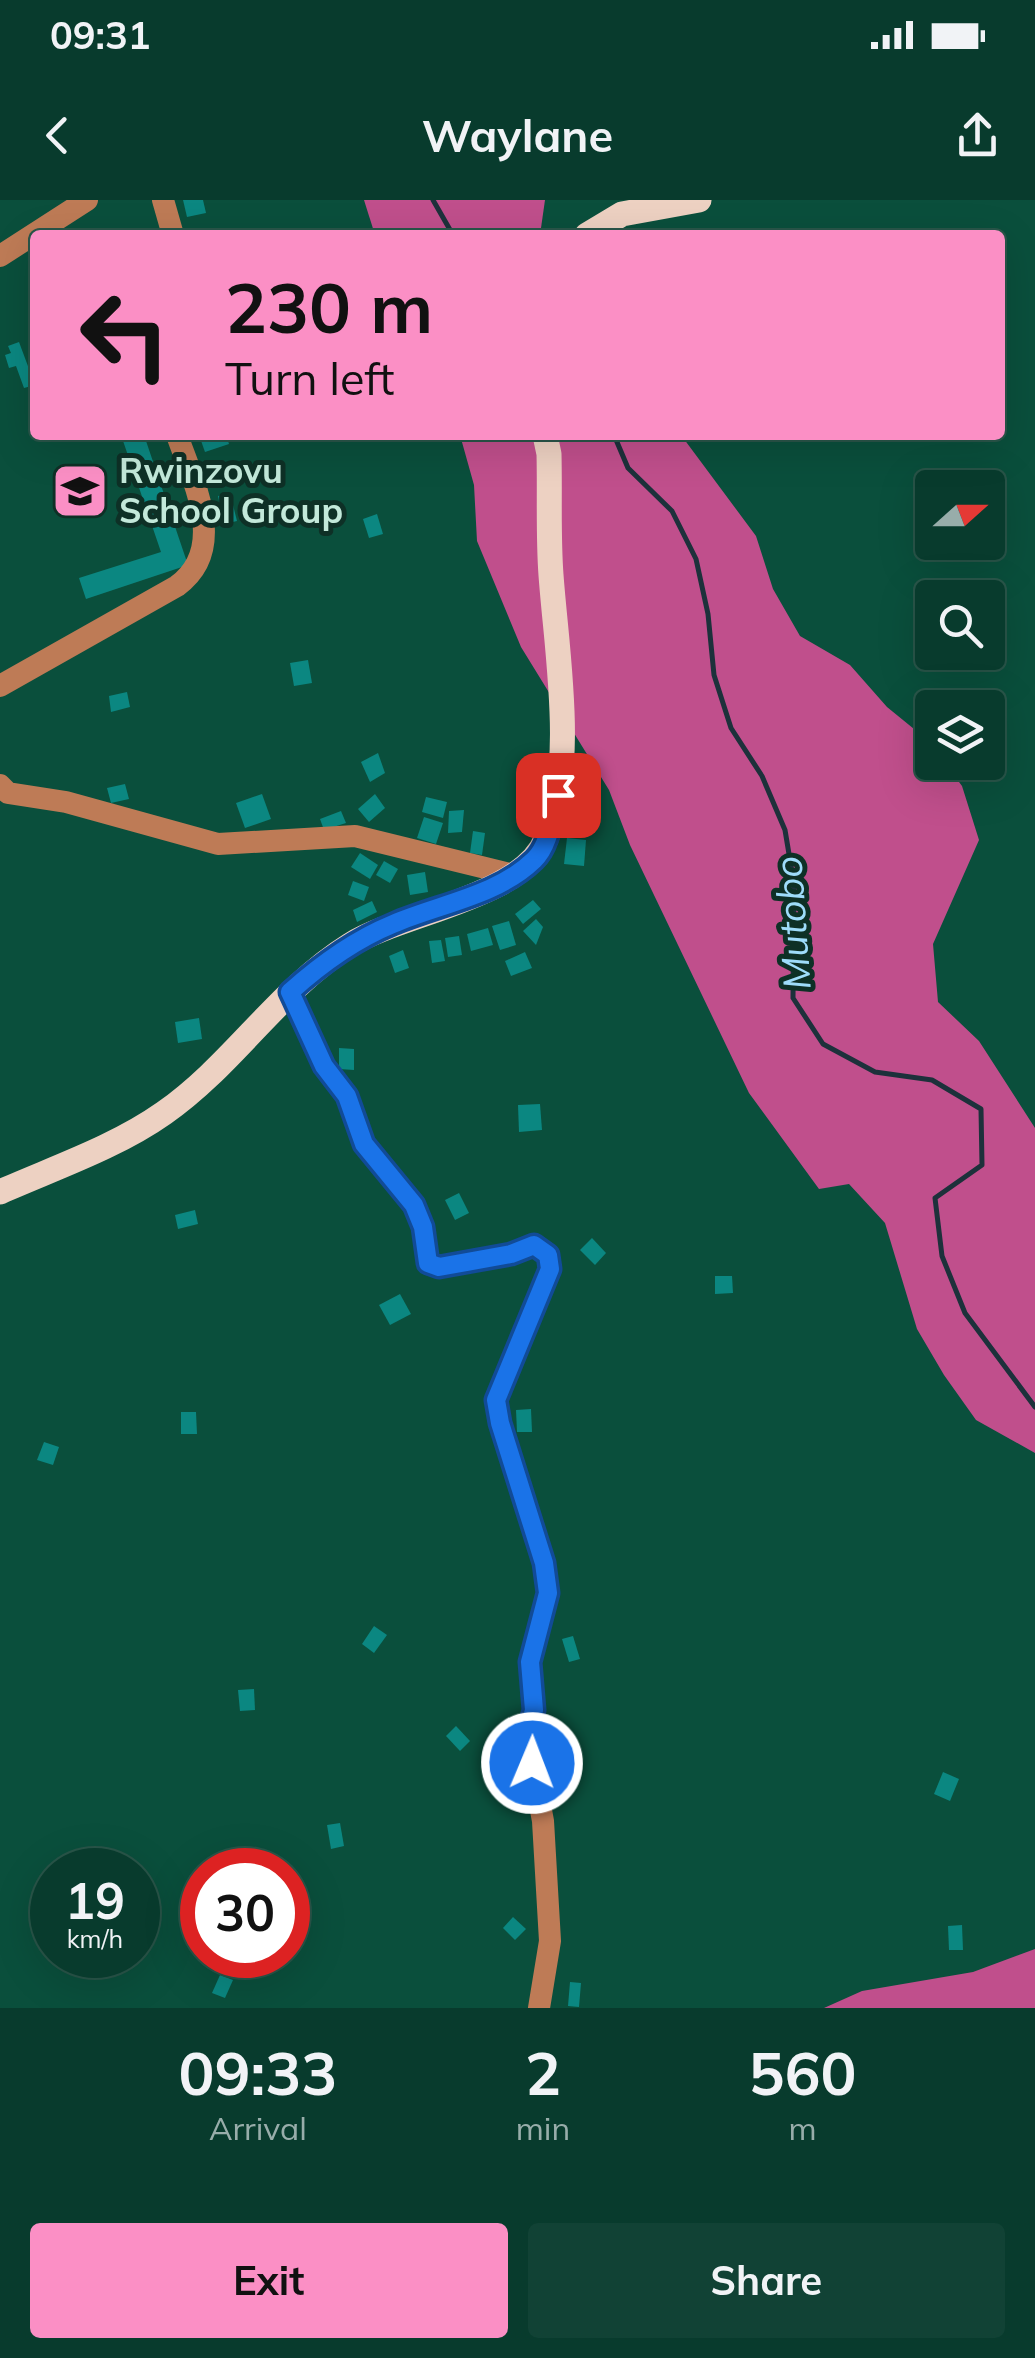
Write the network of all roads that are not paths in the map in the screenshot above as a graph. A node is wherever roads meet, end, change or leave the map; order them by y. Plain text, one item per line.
1 (87, 200) edge
2 (163, 200) edge
3 (700, 200) edge
4 (40, 230) edge
5 (172, 230) edge
6 (595, 230) edge
7 (30, 237) edge
8 (0, 256) edge
9 (179, 440) edge
10 (546, 440) edge
11 (0, 686) edge
12 (0, 785) edge
13 (514, 875) junction
14 (290, 992) junction
15 (0, 1192) edge
16 (539, 2008) edge

1 - 4 street
2 - 5 street
3 - 6 main road
7 - 8 street
9 - 11 street
10 - 13 main road
12 - 13 street
13 - 14 main road
14 - 15 main road
14 - 16 street

